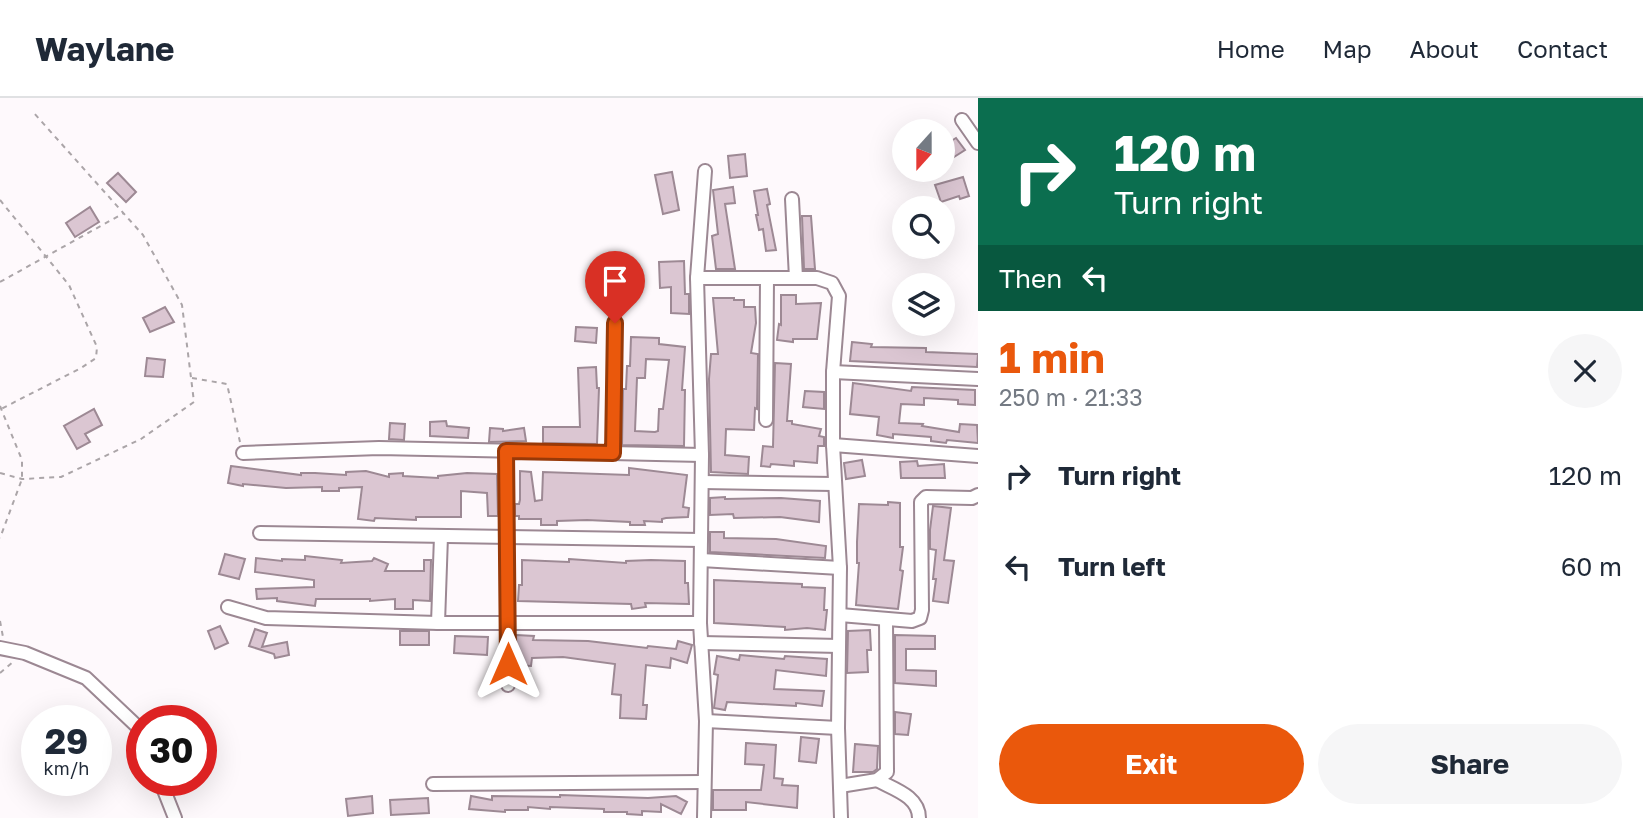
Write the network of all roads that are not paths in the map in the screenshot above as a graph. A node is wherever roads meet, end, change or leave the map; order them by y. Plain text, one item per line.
1 (962, 120) dead end
2 (978, 143) edge
3 (705, 171) dead end
4 (792, 199) dead end
5 (697, 278) junction
6 (767, 278) junction
7 (796, 278) junction
8 (615, 323) dead end
9 (833, 372) junction
10 (978, 379) edge
11 (766, 420) dead end
12 (833, 445) junction
13 (506, 451) junction
14 (243, 453) road end
15 (613, 453) junction
16 (702, 455) junction
17 (978, 456) edge
18 (702, 482) junction
19 (834, 484) junction
20 (978, 495) edge
21 (260, 533) dead end
22 (441, 536) junction
23 (508, 537) junction
24 (701, 540) junction
25 (701, 560) junction
26 (839, 568) junction
27 (228, 607) dead end
28 (840, 615) junction
29 (886, 619) junction
30 (438, 623) junction
31 (508, 623) junction
32 (700, 623) junction
33 (701, 643) junction
34 (839, 646) junction
35 (3, 648) edge
36 (508, 685) dead end
37 (126, 716) edge
38 (706, 721) junction
39 (838, 728) junction
40 (877, 780) junction
41 (703, 782) junction
42 (433, 784) dead end
43 (840, 786) junction
44 (166, 796) edge
45 (174, 818) edge
46 (704, 818) edge
47 (841, 818) edge
48 (919, 818) edge

1 - 2 street
3 - 5 street
4 - 7 street
5 - 6 street
5 - 16 street
6 - 7 street
6 - 11 street
7 - 9 street
8 - 15 street
9 - 10 street
9 - 12 street
12 - 17 street
12 - 19 street
13 - 14 street
13 - 15 street
13 - 23 street
15 - 16 street
16 - 18 street
18 - 19 street
18 - 24 street
19 - 26 street
20 - 29 street
21 - 22 street
22 - 23 street
22 - 30 street
23 - 24 street
23 - 31 street
24 - 25 street
25 - 26 street
25 - 32 street
26 - 28 street
27 - 30 street
28 - 29 street
28 - 34 street
29 - 40 street
30 - 31 street
31 - 32 street
31 - 36 street
32 - 33 street
33 - 34 street
33 - 38 street
34 - 39 street
35 - 37 street
38 - 39 street
38 - 41 street
39 - 43 street
40 - 43 street
40 - 48 street
41 - 42 street
41 - 46 street
43 - 47 street
44 - 45 street

